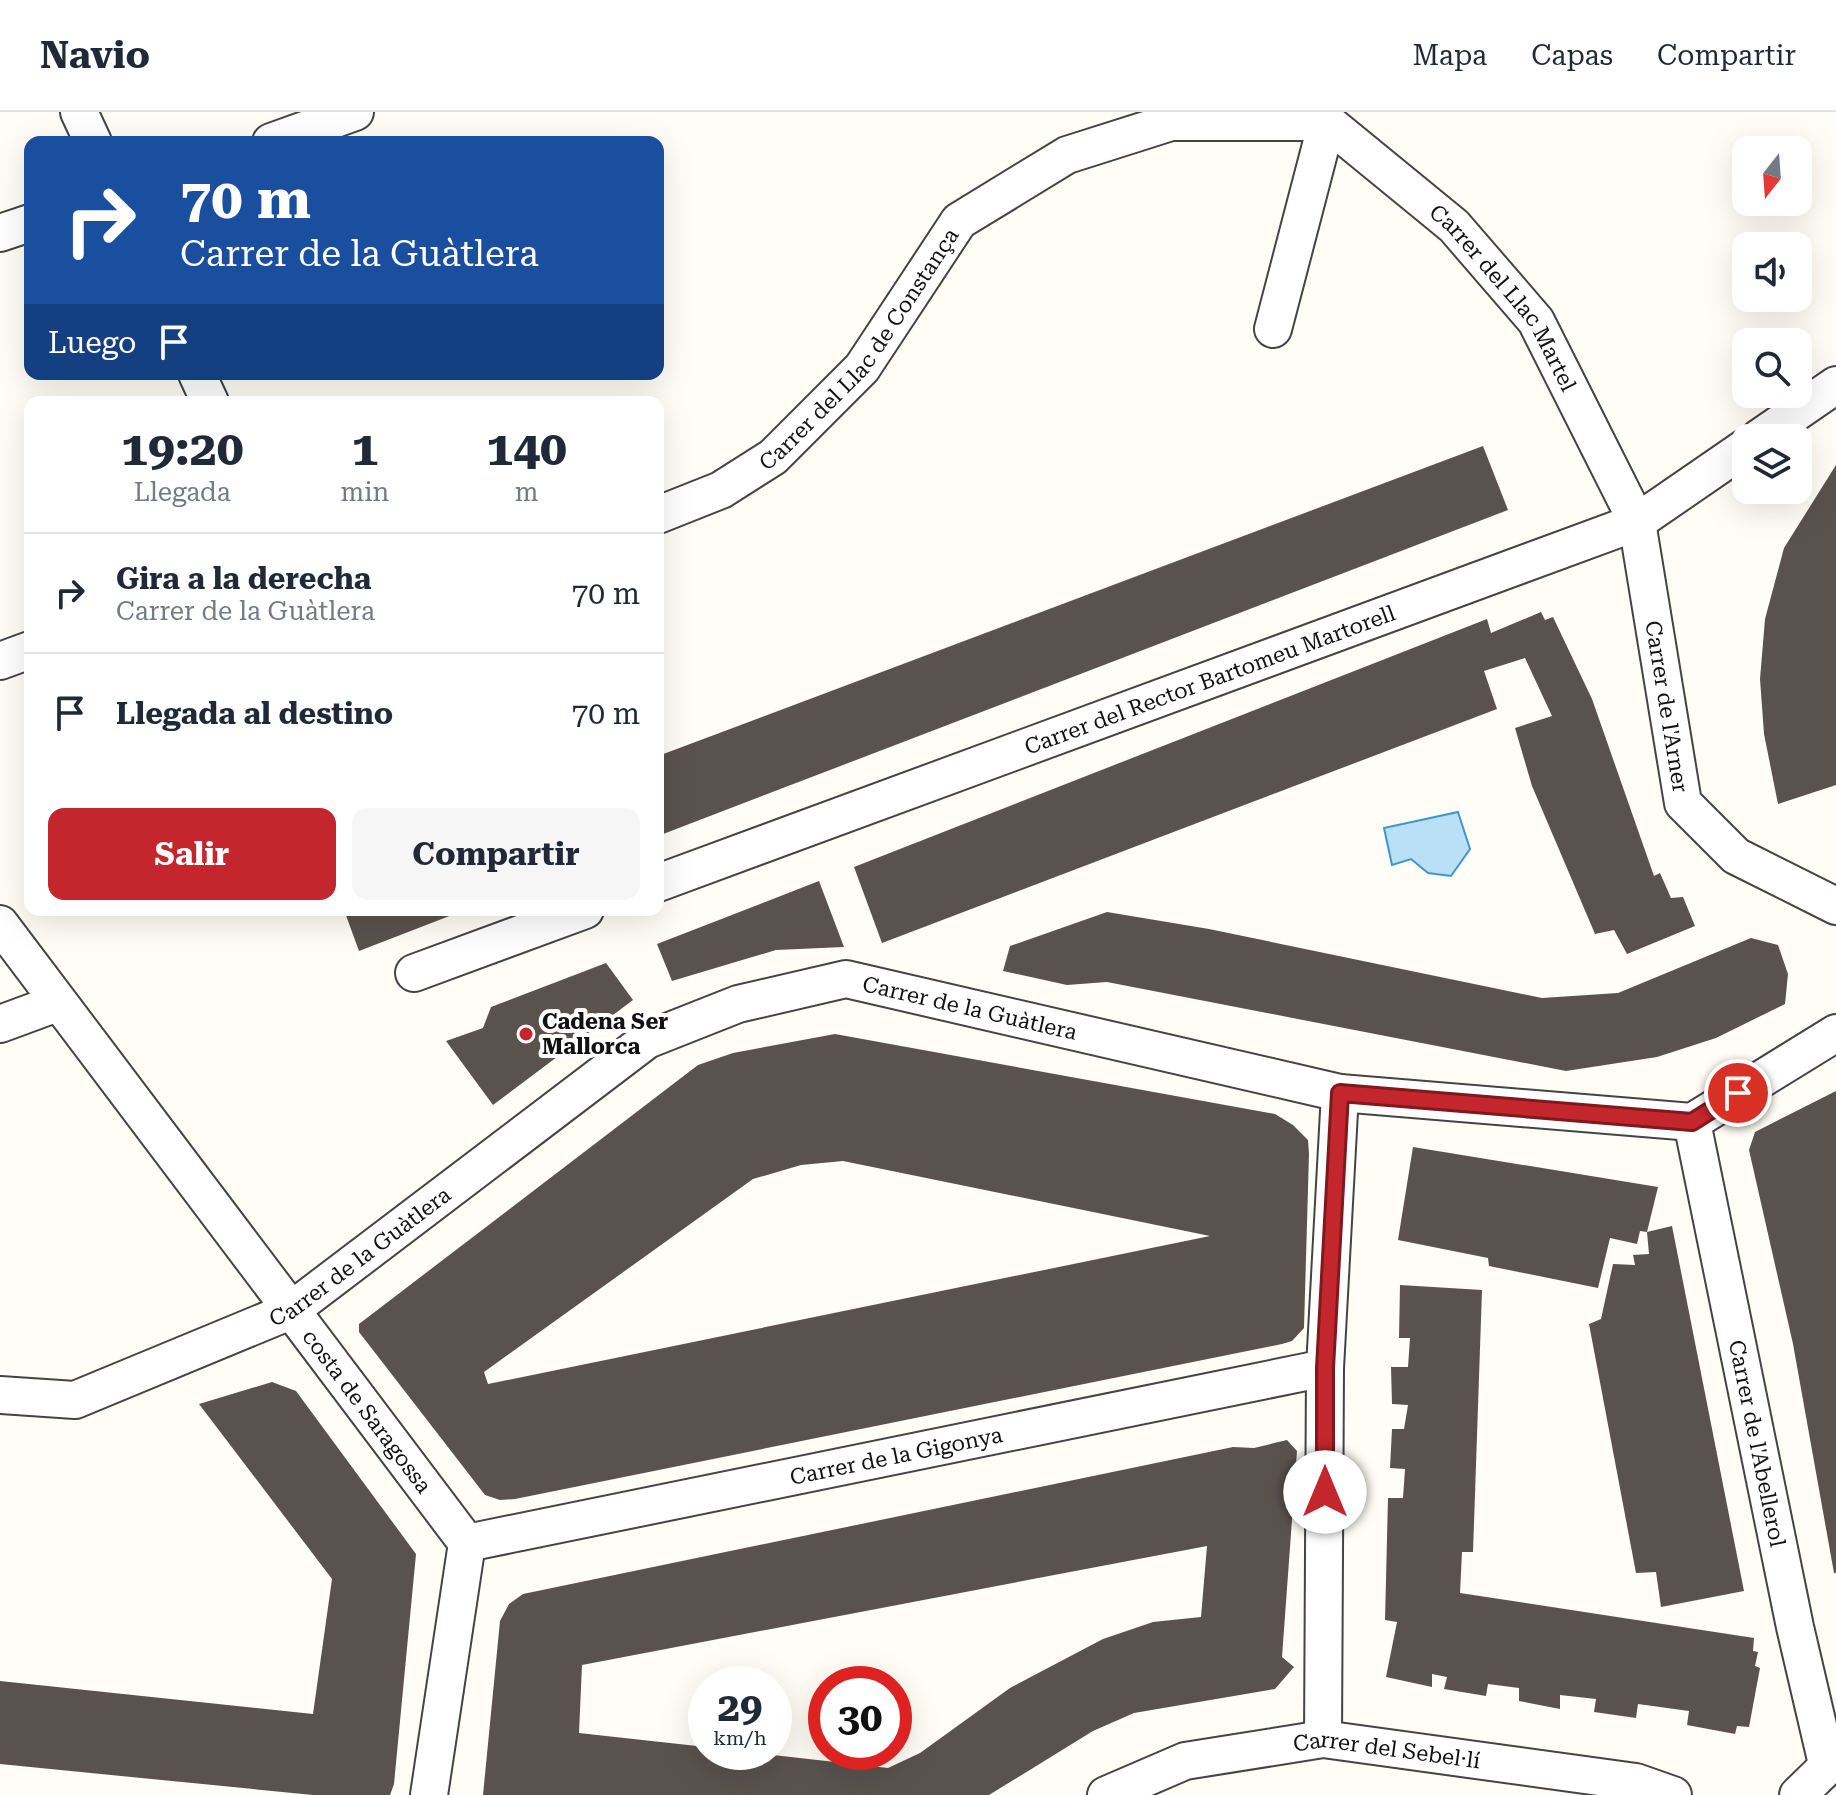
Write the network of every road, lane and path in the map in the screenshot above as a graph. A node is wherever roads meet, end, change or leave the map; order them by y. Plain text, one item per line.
1 (79, 112) edge
2 (355, 112) edge
3 (1326, 117) edge
4 (90, 136) edge
5 (288, 136) edge
6 (24, 225) edge
7 (0, 233) edge
8 (1273, 329) dead end
9 (1836, 385) edge
10 (1779, 424) edge
11 (1732, 457) edge
12 (664, 513) edge
13 (1637, 522) junction
14 (24, 652) edge
15 (0, 661) edge
16 (664, 881) edge
17 (1836, 906) edge
18 (569, 916) edge
19 (0, 924) edge
20 (414, 973) dead end
21 (57, 1003) junction
22 (0, 1024) edge
23 (1834, 1030) edge
24 (1340, 1093) junction
25 (1692, 1122) junction
26 (290, 1311) junction
27 (1325, 1368) junction
28 (0, 1395) edge
29 (467, 1543) junction
30 (1323, 1739) junction
31 (1832, 1761) edge
32 (429, 1795) edge
33 (1106, 1795) edge
34 (1673, 1795) edge
35 (1798, 1795) edge

1 - 4 street
2 - 5 street
3 - 8 street
3 - 12 street, Carrer del Llac de Constança
3 - 13 street, Carrer del Llac Martel
6 - 7 street
9 - 10 street
11 - 13 street, Carrer del Rector Bartomeu Martorell
13 - 16 street, Carrer del Rector Bartomeu Martorell
13 - 17 street, Carrer de l'Arner
14 - 15 street
18 - 20 street
19 - 21 street, costa de Saragossa
21 - 22 street
21 - 26 street, costa de Saragossa
23 - 25 street
24 - 25 street, Carrer de la Guàtlera
24 - 26 street, Carrer de la Guàtlera
24 - 27 street
25 - 31 street, Carrer de l'Abellerol
26 - 28 street, Carrer de la Guàtlera
26 - 29 street, costa de Saragossa
27 - 29 street, Carrer de la Gigonya
27 - 30 street
29 - 32 street
30 - 33 street, Carrer del Sebel·lí
30 - 34 street, Carrer del Sebel·lí
31 - 35 street

